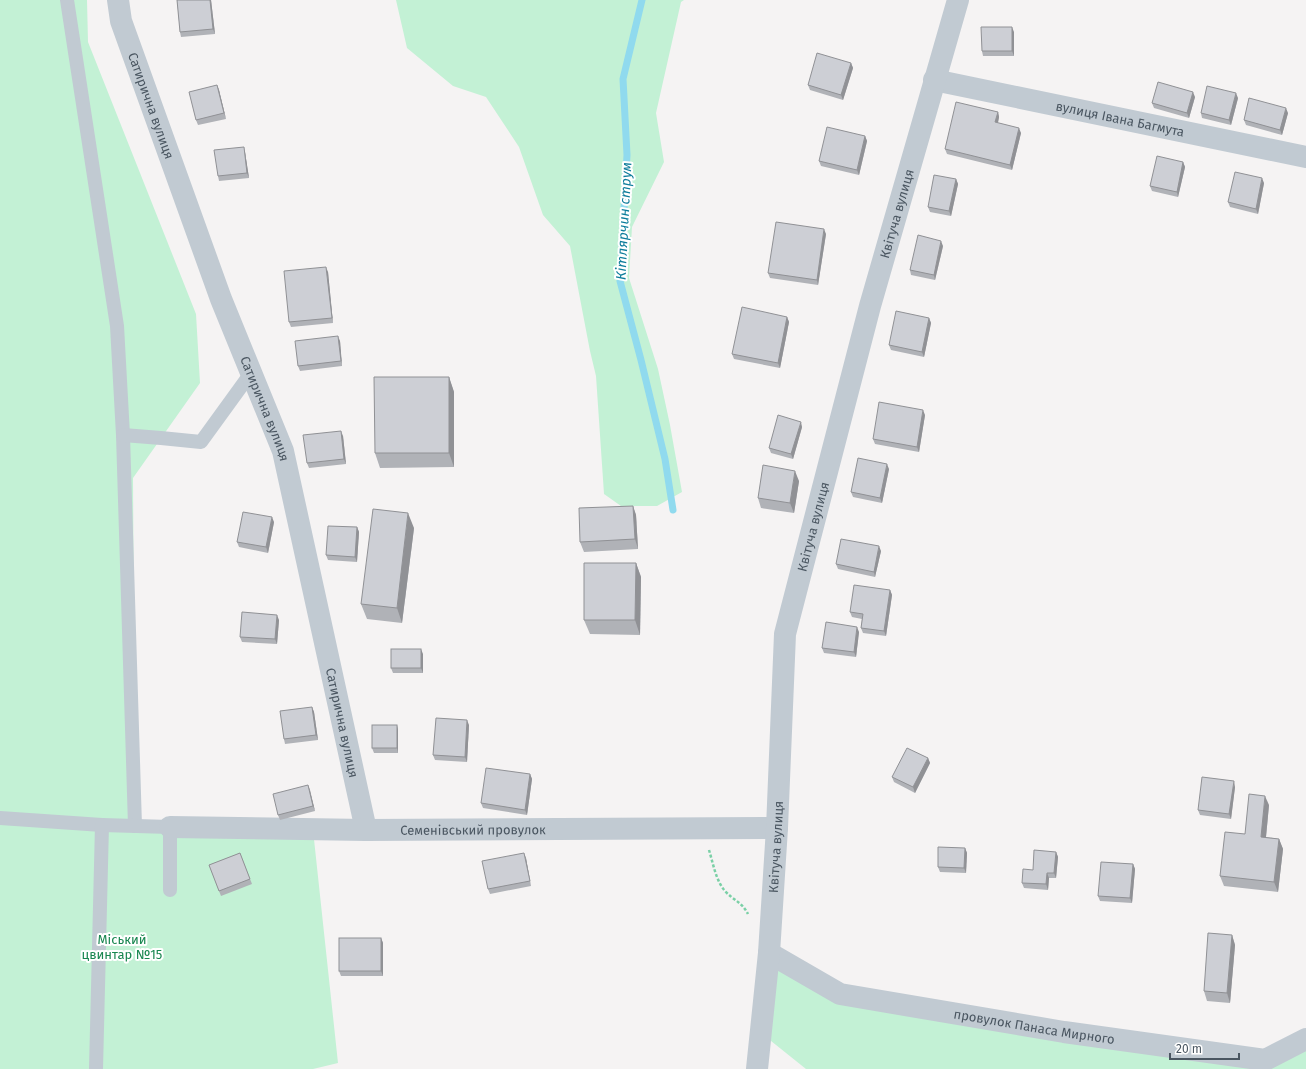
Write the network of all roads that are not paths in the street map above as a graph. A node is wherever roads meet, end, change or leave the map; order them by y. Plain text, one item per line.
1 (67, 0) edge
2 (118, 0) edge
3 (958, 0) edge
4 (934, 80) junction
5 (1306, 156) edge
6 (251, 373) junction
7 (123, 436) junction
8 (0, 818) edge
9 (102, 825) junction
10 (135, 826) junction
11 (170, 828) junction
12 (777, 828) junction
13 (366, 830) junction
14 (170, 890) dead end
15 (768, 953) junction
16 (1306, 1039) edge
17 (96, 1069) edge
18 (757, 1069) edge

1 - 7 lane
2 - 6 street, Сатирична вулиця
3 - 4 street, Квітуча вулиця
4 - 5 street, вулиця Івана Багмута
4 - 12 street, Квітуча вулиця
6 - 7 lane
6 - 13 street, Сатирична вулиця
7 - 10 lane
8 - 9 lane
9 - 10 lane
9 - 17 lane
10 - 11 lane
11 - 13 street, Семенівський провулок
11 - 14 lane
12 - 13 street, Семенівський провулок
12 - 15 street, Квітуча вулиця
15 - 16 street, провулок Панаса Мирного
15 - 18 street, Квітуча вулиця

